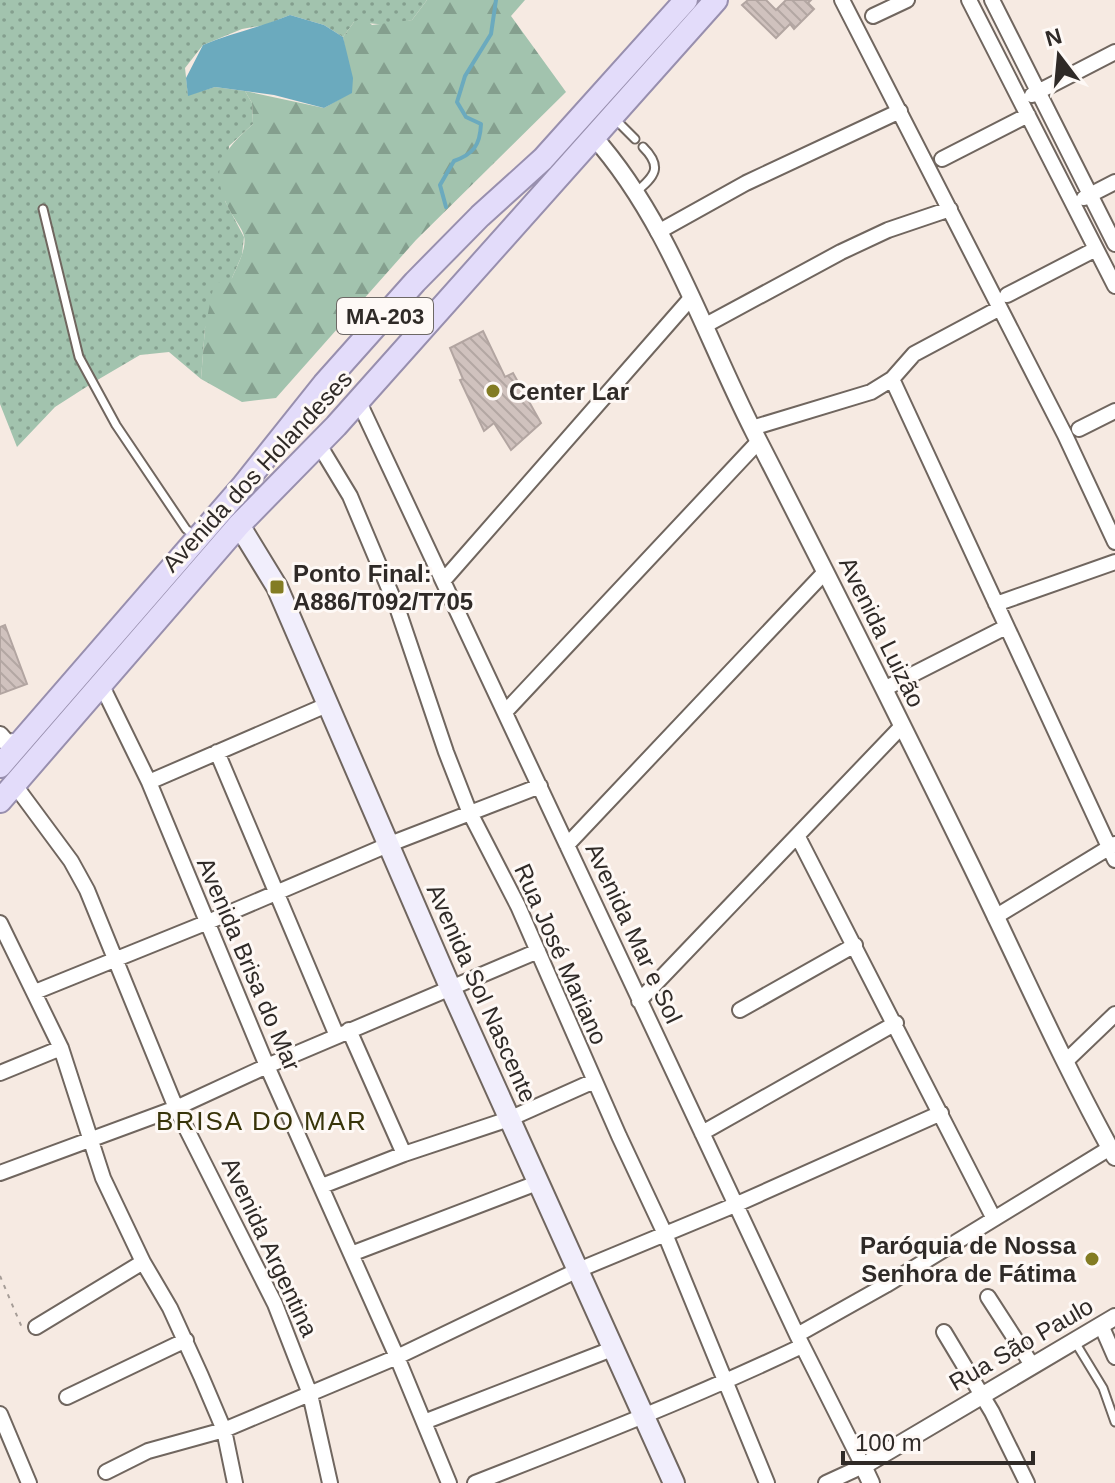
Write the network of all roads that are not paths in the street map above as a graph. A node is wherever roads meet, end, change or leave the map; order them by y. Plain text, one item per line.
1 (686, 0) edge
2 (716, 0) edge
3 (842, 0) edge
4 (907, 0) edge
5 (970, 0) edge
6 (992, 0) edge
7 (873, 16) dead end
8 (1115, 52) edge
9 (1038, 92) junction
10 (1021, 101) junction
11 (900, 111) junction
12 (1028, 115) junction
13 (612, 116) junction
14 (593, 136) junction
15 (635, 139) dead end
16 (643, 147) dead end
17 (942, 159) dead end
18 (1115, 182) edge
19 (636, 192) junction
20 (1090, 195) junction
21 (1073, 203) junction
22 (43, 209) dead end
23 (950, 209) junction
24 (658, 232) junction
25 (1115, 244) edge
26 (1096, 249) junction
27 (1115, 286) edge
28 (691, 298) junction
29 (1004, 301) junction
30 (704, 326) junction
31 (892, 379) junction
32 (358, 400) junction
33 (1115, 411) edge
34 (1079, 429) dead end
35 (756, 435) junction
36 (318, 443) junction
37 (239, 525) junction
38 (197, 539) junction
39 (1115, 542) edge
40 (1115, 562) edge
41 (825, 572) junction
42 (443, 581) junction
43 (996, 604) junction
44 (1006, 627) junction
45 (101, 684) junction
46 (884, 689) junction
47 (329, 704) junction
48 (505, 712) junction
49 (902, 726) junction
50 (0, 735) edge
51 (22, 741) junction
52 (217, 752) junction
53 (0, 766) edge
54 (149, 782) junction
55 (540, 786) junction
56 (7, 792) edge
57 (469, 811) junction
58 (798, 837) junction
59 (390, 844) junction
60 (567, 845) junction
61 (1113, 850) edge
62 (277, 892) junction
63 (995, 917) junction
64 (208, 922) junction
65 (0, 923) edge
66 (855, 945) junction
67 (538, 951) junction
68 (114, 958) junction
69 (450, 987) junction
70 (35, 992) junction
71 (639, 1001) junction
72 (740, 1010) dead end
73 (1115, 1014) edge
74 (896, 1023) junction
75 (343, 1033) junction
76 (61, 1048) junction
77 (1065, 1062) junction
78 (267, 1066) junction
79 (0, 1073) edge
80 (594, 1081) junction
81 (176, 1108) junction
82 (941, 1113) junction
83 (509, 1119) junction
84 (702, 1133) junction
85 (91, 1141) junction
86 (1112, 1153) edge
87 (404, 1154) junction
88 (0, 1173) edge
89 (537, 1183) junction
90 (322, 1186) junction
91 (735, 1205) junction
92 (993, 1217) junction
93 (665, 1234) junction
94 (351, 1254) junction
95 (143, 1262) junction
96 (576, 1271) junction
97 (988, 1297) dead end
98 (1108, 1321) edge
99 (36, 1327) road end
100 (944, 1332) dead end
101 (186, 1340) junction
102 (800, 1340) junction
103 (1074, 1341) junction
104 (612, 1349) junction
105 (397, 1357) junction
106 (1115, 1357) edge
107 (1032, 1365) junction
108 (727, 1382) junction
109 (310, 1394) junction
110 (982, 1394) junction
111 (67, 1397) dead end
112 (0, 1414) edge
113 (643, 1417) junction
114 (424, 1422) junction
115 (1115, 1422) edge
116 (224, 1430) junction
117 (863, 1466) junction
118 (106, 1472) dead end
119 (29, 1483) edge
120 (235, 1483) edge
121 (330, 1483) edge
122 (449, 1483) edge
123 (475, 1483) edge
124 (674, 1483) edge
125 (767, 1483) edge
126 (826, 1483) edge
127 (871, 1483) edge
128 (1027, 1483) edge

1 - 38 main road, Avenida dos Holandeses / MA-203
2 - 13 main road, Avenida dos Holandeses / MA-203
3 - 11 street
4 - 7 street
5 - 10 street
6 - 9 street
8 - 9 street
9 - 10 street
9 - 20 street
10 - 12 street
11 - 23 street
11 - 24 street
12 - 17 street
12 - 21 street
13 - 14 main road, Avenida dos Holandeses / MA-203
13 - 15 lane
14 - 19 street, Avenida Luizão
14 - 32 main road, Avenida dos Holandeses / MA-203
16 - 19 lane
18 - 20 street
19 - 24 street, Avenida Luizão
20 - 21 street
20 - 25 street
21 - 26 street
22 - 38 lane
23 - 29 street
23 - 30 street
24 - 28 street, Avenida Luizão
26 - 27 street
26 - 29 street
28 - 30 street, Avenida Luizão
28 - 42 street
29 - 31 street
29 - 39 street
30 - 35 street, Avenida Luizão
31 - 35 street
31 - 43 street
32 - 36 main road, Avenida dos Holandeses / MA-203
32 - 42 street, Avenida Mar e Sol
33 - 34 street
35 - 41 street, Avenida Luizão
35 - 48 street
36 - 37 main road, Avenida dos Holandeses / MA-203
36 - 57 street, Rua José Mariano
37 - 45 main road, Avenida dos Holandeses / MA-203
37 - 47 main road, Avenida Sol Nascente
38 - 51 main road, Avenida dos Holandeses / MA-203
40 - 43 street
41 - 46 street, Avenida Luizão
41 - 60 street
42 - 48 street, Avenida Mar e Sol
43 - 44 street
44 - 46 street
44 - 61 street
45 - 54 street, Avenida Brisa do Mar
45 - 56 main road, Avenida dos Holandeses / MA-203
46 - 49 street, Avenida Luizão
47 - 52 street
47 - 59 main road, Avenida Sol Nascente
48 - 55 street, Avenida Mar e Sol
49 - 58 street
49 - 63 street, Avenida Luizão
50 - 51 street
51 - 53 main road, Avenida dos Holandeses / MA-203
52 - 54 street
52 - 62 street
54 - 64 street, Avenida Brisa do Mar
55 - 57 street
55 - 60 street, Avenida Mar e Sol
56 - 68 street, Avenida Argentina
57 - 59 street
57 - 67 street, Rua José Mariano
58 - 66 street
58 - 71 street
59 - 62 street
59 - 69 main road, Avenida Sol Nascente
60 - 71 street, Avenida Mar e Sol
61 - 63 street
62 - 64 street
62 - 75 street
63 - 77 street, Avenida Luizão
64 - 68 street
64 - 78 street, Avenida Brisa do Mar
65 - 70 street
66 - 72 street
66 - 74 street
67 - 69 street
67 - 80 street, Rua José Mariano
68 - 70 street
68 - 81 street, Avenida Argentina
69 - 75 street
69 - 83 main road, Avenida Sol Nascente
70 - 76 street
71 - 84 street, Avenida Mar e Sol
73 - 77 street
74 - 82 street
74 - 84 street
75 - 78 street
75 - 87 street
76 - 79 street
76 - 85 street
77 - 86 street, Avenida Luizão
78 - 81 street
78 - 90 street, Avenida Brisa do Mar
80 - 83 street
80 - 93 street, Rua José Mariano
81 - 85 street
81 - 109 street, Avenida Argentina
82 - 91 street
82 - 92 street
83 - 87 street
83 - 89 main road, Avenida Sol Nascente
84 - 91 street, Avenida Mar e Sol
85 - 88 street
85 - 95 street
86 - 92 street
87 - 90 street
89 - 94 street
89 - 96 main road, Avenida Sol Nascente
90 - 94 street, Avenida Brisa do Mar
91 - 93 street
91 - 102 street, Avenida Mar e Sol
92 - 102 street
93 - 96 street
93 - 108 street, Rua José Mariano
94 - 105 street, Avenida Brisa do Mar
95 - 99 street
95 - 101 street
96 - 104 main road, Avenida Sol Nascente
96 - 105 street
97 - 107 street
98 - 103 street, Rua São Paulo
98 - 106 street
100 - 110 street
101 - 111 street
101 - 116 street
102 - 108 street
102 - 117 street, Avenida Mar e Sol
103 - 107 street, Rua São Paulo
103 - 115 lane
104 - 113 main road, Avenida Sol Nascente
104 - 114 street
105 - 109 street
105 - 114 street, Avenida Brisa do Mar
107 - 110 street, Rua São Paulo
108 - 113 street
108 - 125 street, Rua José Mariano
109 - 116 street
109 - 121 street, Avenida Argentina
110 - 117 street, Rua São Paulo
110 - 128 street
112 - 119 street
113 - 123 street
113 - 124 main road, Avenida Sol Nascente
114 - 122 street, Avenida Brisa do Mar
116 - 118 street
116 - 120 street
117 - 126 street, Rua São Paulo
117 - 127 street, Avenida Mar e Sol

